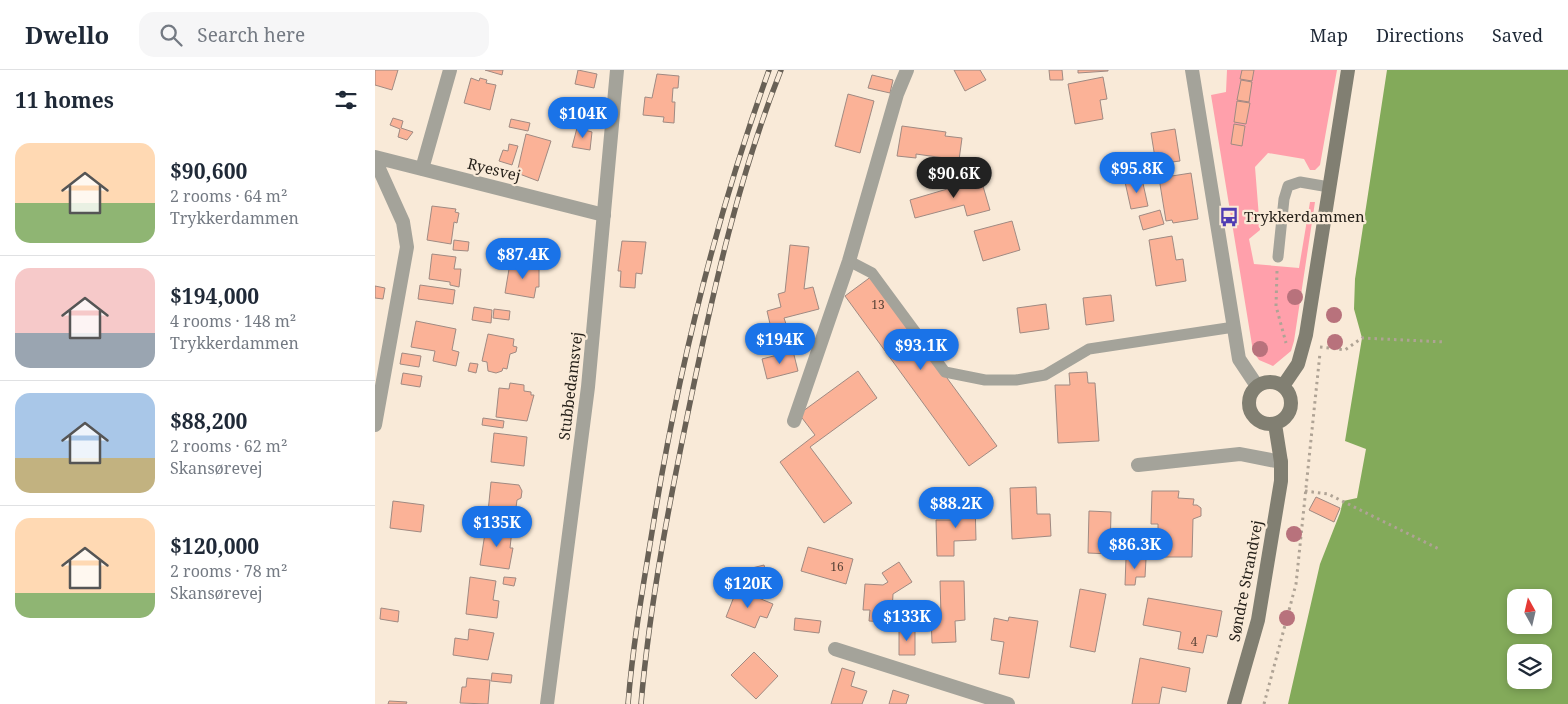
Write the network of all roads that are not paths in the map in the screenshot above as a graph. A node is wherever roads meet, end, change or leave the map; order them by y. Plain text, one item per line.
1 (451, 70) edge
2 (617, 70) edge
3 (907, 70) edge
4 (1192, 70) edge
5 (1348, 70) edge
6 (375, 158) edge
7 (421, 169) junction
8 (1329, 187) junction
9 (605, 214) junction
10 (1278, 257) road end
11 (849, 260) junction
12 (1234, 327) junction
13 (1257, 386) junction
14 (1283, 386) junction
15 (794, 421) dead end
16 (375, 424) edge
17 (1275, 424) junction
18 (1281, 462) junction
19 (1138, 465) dead end
20 (835, 649) dead end
21 (971, 699) edge
22 (547, 704) edge
23 (1008, 704) edge
24 (1234, 704) edge

1 - 7 street
2 - 9 street, Stubbedamsvej
3 - 11 street
4 - 12 street
5 - 8 main road
6 - 7 street, Ryesvej
6 - 16 street
7 - 9 street, Ryesvej
8 - 10 lane
8 - 14 main road
9 - 22 street, Stubbedamsvej
11 - 12 lane
11 - 15 street
12 - 13 street
13 - 14 main road
13 - 17 main road
14 - 17 main road
17 - 18 main road, Søndre Strandvej
18 - 19 street
18 - 24 main road, Søndre Strandvej
20 - 21 street
21 - 23 street

